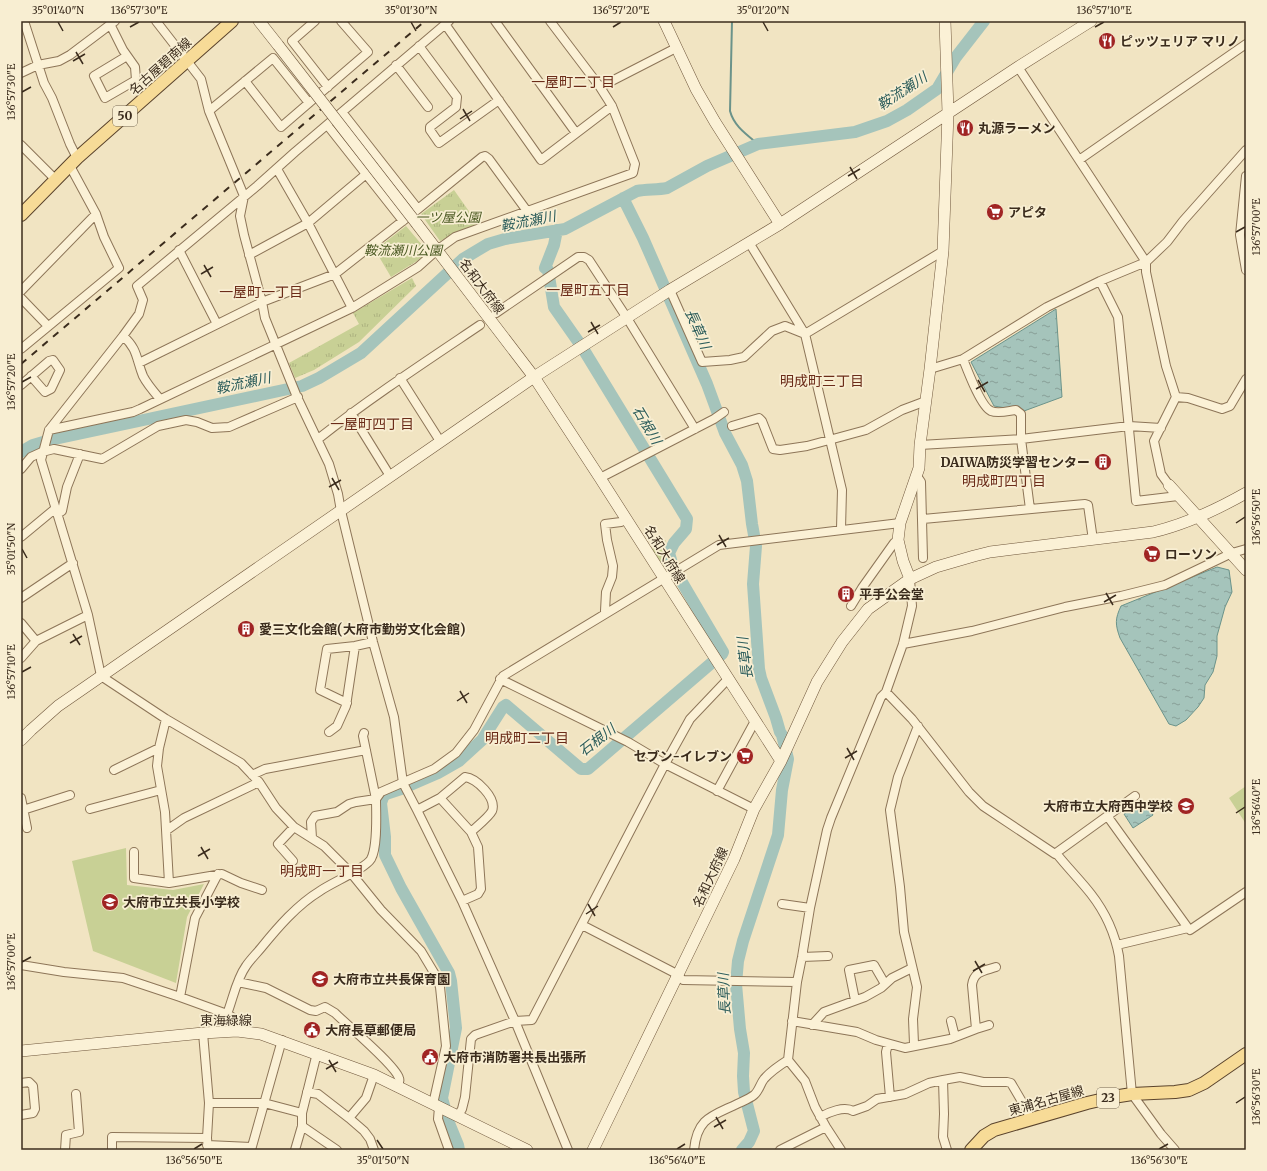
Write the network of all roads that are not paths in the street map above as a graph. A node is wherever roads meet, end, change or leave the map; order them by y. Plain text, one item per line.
1 (24, 21) edge
2 (156, 21) edge
3 (232, 21) edge
4 (259, 21) edge
5 (315, 21) edge
6 (341, 21) edge
7 (495, 21) edge
8 (551, 21) edge
9 (664, 21) edge
10 (945, 21) edge
11 (1091, 21) edge
12 (112, 23) edge
13 (447, 23) edge
14 (1246, 44) edge
15 (419, 46) junction
16 (676, 48) junction
17 (127, 56) junction
18 (188, 60) junction
19 (38, 65) junction
20 (396, 66) junction
21 (1018, 67) junction
22 (21, 73) edge
23 (245, 81) junction
24 (328, 87) junction
25 (600, 87) junction
26 (499, 100) junction
27 (309, 103) junction
28 (612, 106) junction
29 (428, 107) dead end
30 (210, 111) junction
31 (342, 112) junction
32 (948, 113) junction
33 (328, 126) junction
34 (576, 133) junction
35 (21, 145) edge
36 (1246, 150) edge
37 (1079, 160) junction
38 (73, 162) junction
39 (277, 169) junction
40 (365, 175) junction
41 (1246, 176) edge
42 (56, 180) junction
43 (244, 196) junction
44 (1245, 201) edge
45 (418, 209) junction
46 (526, 211) junction
47 (96, 214) junction
48 (21, 215) edge
49 (403, 221) junction
50 (308, 223) junction
51 (780, 224) junction
52 (750, 244) junction
53 (179, 250) junction
54 (439, 251) junction
55 (943, 251) junction
56 (249, 255) junction
57 (1146, 262) junction
58 (1246, 270) edge
59 (335, 274) junction
60 (1100, 281) junction
61 (21, 291) edge
62 (667, 292) junction
63 (21, 298) edge
64 (262, 302) junction
65 (352, 308) junction
66 (496, 313) dead end
67 (627, 318) junction
68 (217, 324) junction
69 (480, 325) dead end
70 (48, 326) junction
71 (805, 334) junction
72 (123, 336) junction
73 (275, 344) junction
74 (21, 349) edge
75 (963, 359) junction
76 (139, 363) junction
77 (930, 369) junction
78 (31, 376) dead end
79 (534, 377) junction
80 (400, 378) junction
81 (1246, 379) edge
82 (21, 384) edge
83 (298, 397) junction
84 (1176, 397) junction
85 (160, 399) junction
86 (926, 402) junction
87 (724, 412) dead end
88 (351, 413) junction
89 (732, 426) dead end
90 (1129, 426) junction
91 (1161, 428) junction
92 (695, 429) junction
93 (48, 431) junction
94 (318, 439) junction
95 (829, 439) junction
96 (1022, 439) junction
97 (440, 441) junction
98 (920, 445) junction
99 (42, 452) junction
100 (80, 454) junction
101 (21, 469) edge
102 (390, 476) junction
103 (918, 476) junction
104 (600, 478) junction
105 (1169, 485) joint
106 (1246, 493) edge
107 (1178, 496) junction
108 (1030, 509) junction
109 (56, 511) junction
110 (341, 511) junction
111 (1199, 518) junction
112 (626, 519) junction
113 (923, 519) junction
114 (900, 522) junction
115 (841, 529) junction
116 (21, 536) edge
117 (898, 540) junction
118 (1093, 540) junction
119 (1246, 549) edge
120 (1232, 553) junction
121 (923, 558) dead end
122 (73, 563) junction
123 (1246, 570) edge
124 (664, 578) junction
125 (910, 579) junction
126 (21, 598) edge
127 (851, 606) dead end
128 (606, 613) junction
129 (88, 615) junction
130 (21, 623) edge
131 (36, 641) junction
132 (373, 642) junction
133 (902, 644) junction
134 (355, 646) junction
135 (21, 658) edge
136 (101, 676) junction
137 (500, 679) junction
138 (728, 679) junction
139 (886, 692) junction
140 (347, 703) junction
141 (166, 719) junction
142 (754, 721) junction
143 (918, 726) junction
144 (329, 732) dead end
145 (364, 732) dead end
146 (21, 740) edge
147 (159, 748) junction
148 (366, 750) junction
149 (782, 758) junction
150 (665, 764) junction
151 (114, 770) dead end
152 (252, 775) junction
153 (259, 782) junction
154 (405, 786) junction
155 (161, 790) junction
156 (717, 791) junction
157 (70, 795) dead end
158 (1135, 796) dead end
159 (21, 798) edge
160 (440, 798) junction
161 (376, 799) junction
162 (90, 809) dead end
163 (754, 809) junction
164 (23, 810) junction
165 (417, 810) junction
166 (1108, 817) junction
167 (294, 827) junction
168 (27, 828) dead end
169 (167, 830) junction
170 (471, 832) junction
171 (312, 838) junction
172 (134, 852) dead end
173 (1056, 853) junction
174 (293, 861) dead end
175 (351, 873) junction
176 (218, 874) junction
177 (169, 882) junction
178 (262, 890) dead end
179 (1246, 892) edge
180 (462, 901) junction
181 (782, 904) dead end
182 (810, 908) junction
183 (582, 925) junction
184 (1188, 928) junction
185 (1117, 945) junction
186 (828, 956) dead end
187 (802, 957) junction
188 (21, 965) edge
189 (996, 966) dead end
190 (912, 968) junction
191 (678, 976) junction
192 (238, 982) junction
193 (797, 982) junction
194 (885, 984) junction
195 (180, 997) junction
196 (855, 1000) junction
197 (227, 1014) junction
198 (515, 1021) junction
199 (792, 1021) junction
200 (950, 1021) dead end
201 (812, 1025) junction
202 (989, 1025) dead end
203 (976, 1029) junction
204 (237, 1031) junction
205 (204, 1033) junction
206 (955, 1037) junction
207 (282, 1040) junction
208 (888, 1044) junction
209 (914, 1044) dead end
210 (21, 1051) edge
211 (317, 1053) junction
212 (1246, 1054) edge
213 (788, 1060) junction
214 (374, 1075) junction
215 (943, 1080) junction
216 (21, 1083) edge
217 (397, 1087) junction
218 (307, 1092) junction
219 (76, 1094) dead end
220 (1132, 1094) junction
221 (890, 1096) junction
222 (209, 1103) junction
223 (264, 1103) junction
224 (437, 1107) junction
225 (302, 1113) junction
226 (21, 1115) edge
227 (456, 1115) junction
228 (820, 1117) junction
229 (349, 1118) junction
230 (1029, 1120) junction
231 (302, 1126) junction
232 (826, 1127) junction
233 (207, 1144) edge
234 (251, 1149) edge
235 (66, 1150) edge
236 (112, 1150) edge
237 (295, 1150) edge
238 (337, 1150) edge
239 (374, 1150) edge
240 (449, 1150) edge
241 (526, 1150) edge
242 (568, 1150) edge
243 (593, 1150) edge
244 (694, 1150) edge
245 (780, 1150) edge
246 (841, 1150) edge
247 (947, 1150) edge
248 (971, 1150) edge
249 (1175, 1150) edge

1 - 19 street
2 - 18 street
3 - 18 main road, 名古屋碧南線 / 50
4 - 54 street, 名和大府線, bridge
5 - 24 street
6 - 24 street
7 - 34 street
8 - 25 street
9 - 16 street
10 - 32 street
11 - 21 street
12 - 17 street
12 - 19 street
13 - 15 street
13 - 26 street
14 - 37 street
15 - 20 street
15 - 26 street
16 - 25 street
16 - 51 street
17 - 17 street
18 - 30 street
18 - 38 main road, 名古屋碧南線 / 50
19 - 22 street
19 - 38 street
20 - 29 street
20 - 31 street
21 - 32 street
21 - 37 street
23 - 27 street
23 - 27 street
23 - 30 street
24 - 27 street
25 - 28 street
26 - 34 street
28 - 34 street
28 - 46 street
30 - 43 street
31 - 33 street
31 - 45 street
32 - 51 street
32 - 55 street
33 - 39 street
33 - 40 street
35 - 42 street
36 - 57 street
37 - 57 street
38 - 42 main road, 名古屋碧南線 / 50
38 - 47 street
39 - 43 street
39 - 50 street
40 - 49 street
40 - 50 street
41 - 44 street
42 - 48 main road, 名古屋碧南線 / 50
43 - 53 street
43 - 56 street
44 - 58 street
45 - 46 street
45 - 49 street
46 - 54 street
47 - 61 street
47 - 70 street
49 - 59 street
50 - 56 street
50 - 59 street
51 - 52 street
52 - 62 street
52 - 71 street
53 - 68 street
53 - 72 street
54 - 65 street
54 - 79 street, 名和大府線
55 - 71 street
55 - 77 street
56 - 64 street
57 - 60 street
57 - 84 street
59 - 64 street
59 - 65 street
60 - 75 street
60 - 90 street
62 - 67 street
62 - 71 street
63 - 70 street
64 - 68 street
64 - 73 street
65 - 73 street
66 - 67 street
67 - 79 street
67 - 92 street
68 - 76 street
69 - 80 street
70 - 74 street
71 - 95 street
72 - 76 street
72 - 93 street
73 - 83 street
73 - 85 street
75 - 77 street
75 - 96 street
76 - 85 street
77 - 86 street
78 - 82 street
79 - 97 street
79 - 104 street, 名和大府線
80 - 88 street
80 - 97 street
81 - 84 street
83 - 94 street
83 - 100 street
84 - 91 street
85 - 93 street
86 - 95 street
86 - 98 street
87 - 92 street
88 - 94 street
88 - 102 street
89 - 95 street
90 - 91 street
90 - 96 street
90 - 107 street
91 - 105 street
92 - 104 street
93 - 99 street
94 - 110 street
95 - 115 street
96 - 98 street
96 - 108 street
97 - 102 street
98 - 103 street
99 - 100 street
99 - 101 street
99 - 109 street
100 - 109 street
102 - 110 street
103 - 113 street
103 - 114 street
104 - 112 street, 名和大府線
105 - 107 street
106 - 111 street
107 - 111 street
108 - 113 street
108 - 118 street
109 - 116 street
109 - 122 street
110 - 132 street
110 - 136 street
111 - 118 street
111 - 120 street
112 - 124 street, 名和大府線
112 - 128 street
113 - 121 street
114 - 115 street
114 - 117 street
115 - 124 street
117 - 125 street
117 - 127 street
118 - 125 street
119 - 120 street
120 - 123 street
120 - 133 street
122 - 126 street
122 - 129 street
124 - 128 street
124 - 138 street, 名和大府線
125 - 133 street
125 - 149 street
128 - 137 street
129 - 131 street
129 - 136 street
130 - 131 street
131 - 135 street
132 - 134 street
132 - 154 street
133 - 139 street
134 - 140 street
134 - 140 street
136 - 141 street
136 - 146 street
137 - 150 street
137 - 154 street
138 - 142 street, 名和大府線
138 - 150 street
139 - 143 street
139 - 182 street
140 - 144 street
141 - 147 street
141 - 152 street
142 - 149 street, 名和大府線
142 - 156 street
143 - 173 street
143 - 190 street
145 - 148 street
147 - 151 street
147 - 155 street
148 - 152 street
148 - 161 street
149 - 163 street, 名和大府線
150 - 156 street
150 - 183 street
152 - 153 street
153 - 167 street
153 - 169 street
154 - 161 street
154 - 165 street
155 - 162 street
155 - 169 street
156 - 163 street
157 - 164 street
158 - 166 street
159 - 164 street
160 - 165 street
160 - 170 street
160 - 170 street
161 - 171 street
161 - 175 street
163 - 191 street, 名和大府線
164 - 168 street
165 - 180 street
166 - 173 street
166 - 184 street
167 - 171 street
167 - 174 street
169 - 177 street
170 - 180 street
171 - 175 street
172 - 177 street
173 - 185 street
175 - 192 street
175 - 224 street
176 - 177 street
176 - 178 street
176 - 195 street
179 - 184 street
180 - 198 street
181 - 182 street
182 - 187 street
183 - 191 street
183 - 198 street
184 - 185 street
185 - 220 street
186 - 187 street
187 - 193 street
188 - 195 street
189 - 203 street
190 - 194 street
190 - 209 street
191 - 193 street
191 - 243 street, 名和大府線
192 - 197 street
192 - 217 street
193 - 199 street
194 - 196 street
194 - 196 street
195 - 197 street
196 - 201 street
197 - 204 street
198 - 227 street
198 - 242 street
199 - 201 street
199 - 213 street
200 - 206 street
201 - 208 street
202 - 203 street
203 - 206 street
204 - 205 street, 東海緑線
204 - 207 street, 東海緑線
205 - 210 street, 東海緑線
205 - 222 street
206 - 208 street
207 - 211 street, 東海緑線
207 - 223 street
208 - 221 street
211 - 214 street, 東海緑線
211 - 218 street
212 - 220 main road, 東浦名古屋線 / 23
213 - 228 street
213 - 244 street
214 - 217 street, 東海緑線
214 - 229 street
215 - 221 street
215 - 230 street
215 - 247 street
216 - 226 street
217 - 224 street, 東海緑線
218 - 225 street
218 - 229 street
219 - 235 street
220 - 230 main road, 東浦名古屋線 / 23
220 - 249 street
221 - 228 street
222 - 223 street
222 - 233 street
223 - 225 street
223 - 234 street
224 - 227 street, 東海緑線
224 - 240 street
225 - 231 street
227 - 241 street, 東海緑線
228 - 232 street
229 - 239 street
230 - 248 main road, 東浦名古屋線 / 23
231 - 237 street
231 - 238 street
232 - 245 street
232 - 246 street
233 - 234 street
233 - 236 street

